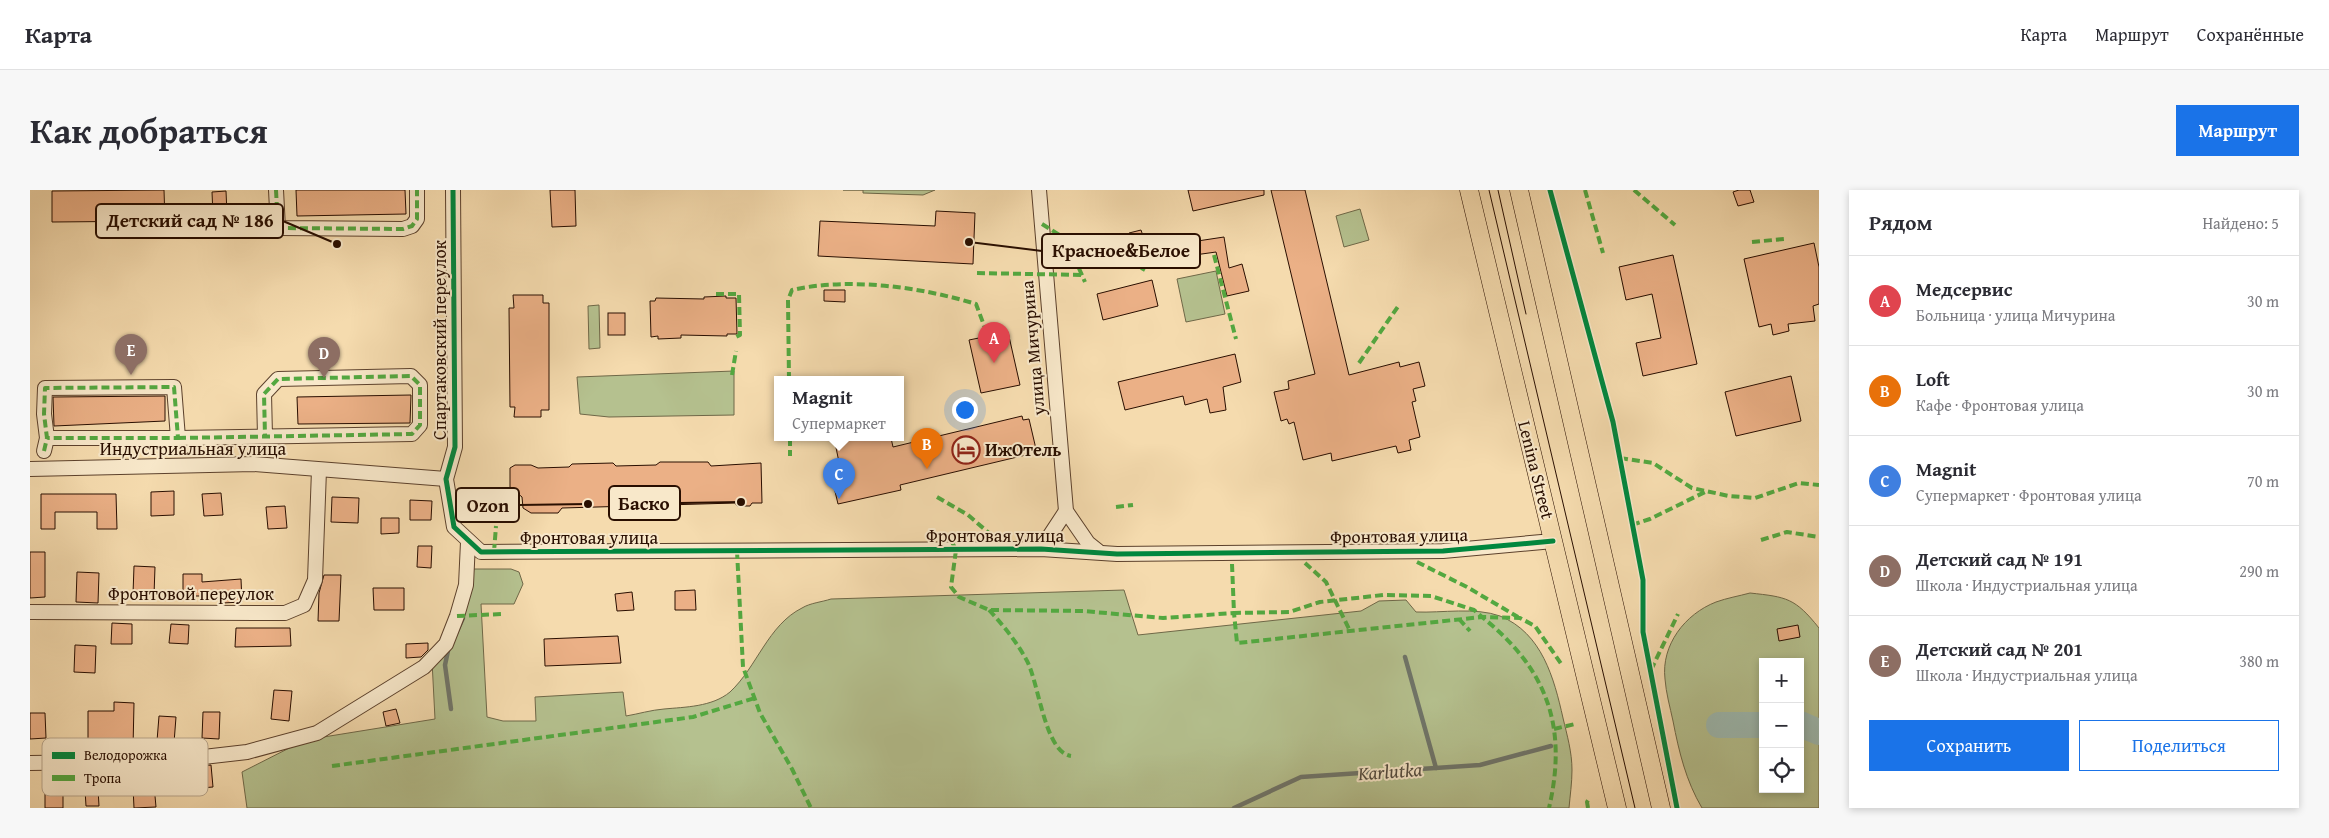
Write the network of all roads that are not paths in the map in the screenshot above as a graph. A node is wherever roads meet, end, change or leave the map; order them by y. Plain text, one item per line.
1 (276, 190) edge
2 (417, 190) edge
3 (454, 190) edge
4 (1039, 190) edge
5 (1469, 190) edge
6 (1519, 190) edge
7 (265, 436) junction
8 (178, 438) junction
9 (30, 469) edge
10 (318, 470) junction
11 (446, 479) junction
12 (1066, 511) junction
13 (1553, 541) junction
14 (468, 542) junction
15 (1041, 549) junction
16 (1098, 551) junction
17 (30, 612) edge
18 (208, 756) edge
19 (1616, 808) edge
20 (1660, 808) edge

1 - 2 street
3 - 11 street, Спартаковский переулок
4 - 12 street, улица Мичурина
5 - 13 main road, Lenina Street
6 - 20 main road
7 - 7 street
7 - 8 street
8 - 8 street
9 - 10 street, Индустриальная улица
10 - 11 street, Индустриальная улица
10 - 17 street, Фронтовой переулок
11 - 14 street, Спартаковский переулок
12 - 15 street
12 - 16 street, улица Мичурина
13 - 16 street, Фронтовая улица
13 - 19 main road, Lenina Street
14 - 15 street, Фронтовая улица
14 - 18 street
15 - 16 street, Фронтовая улица

